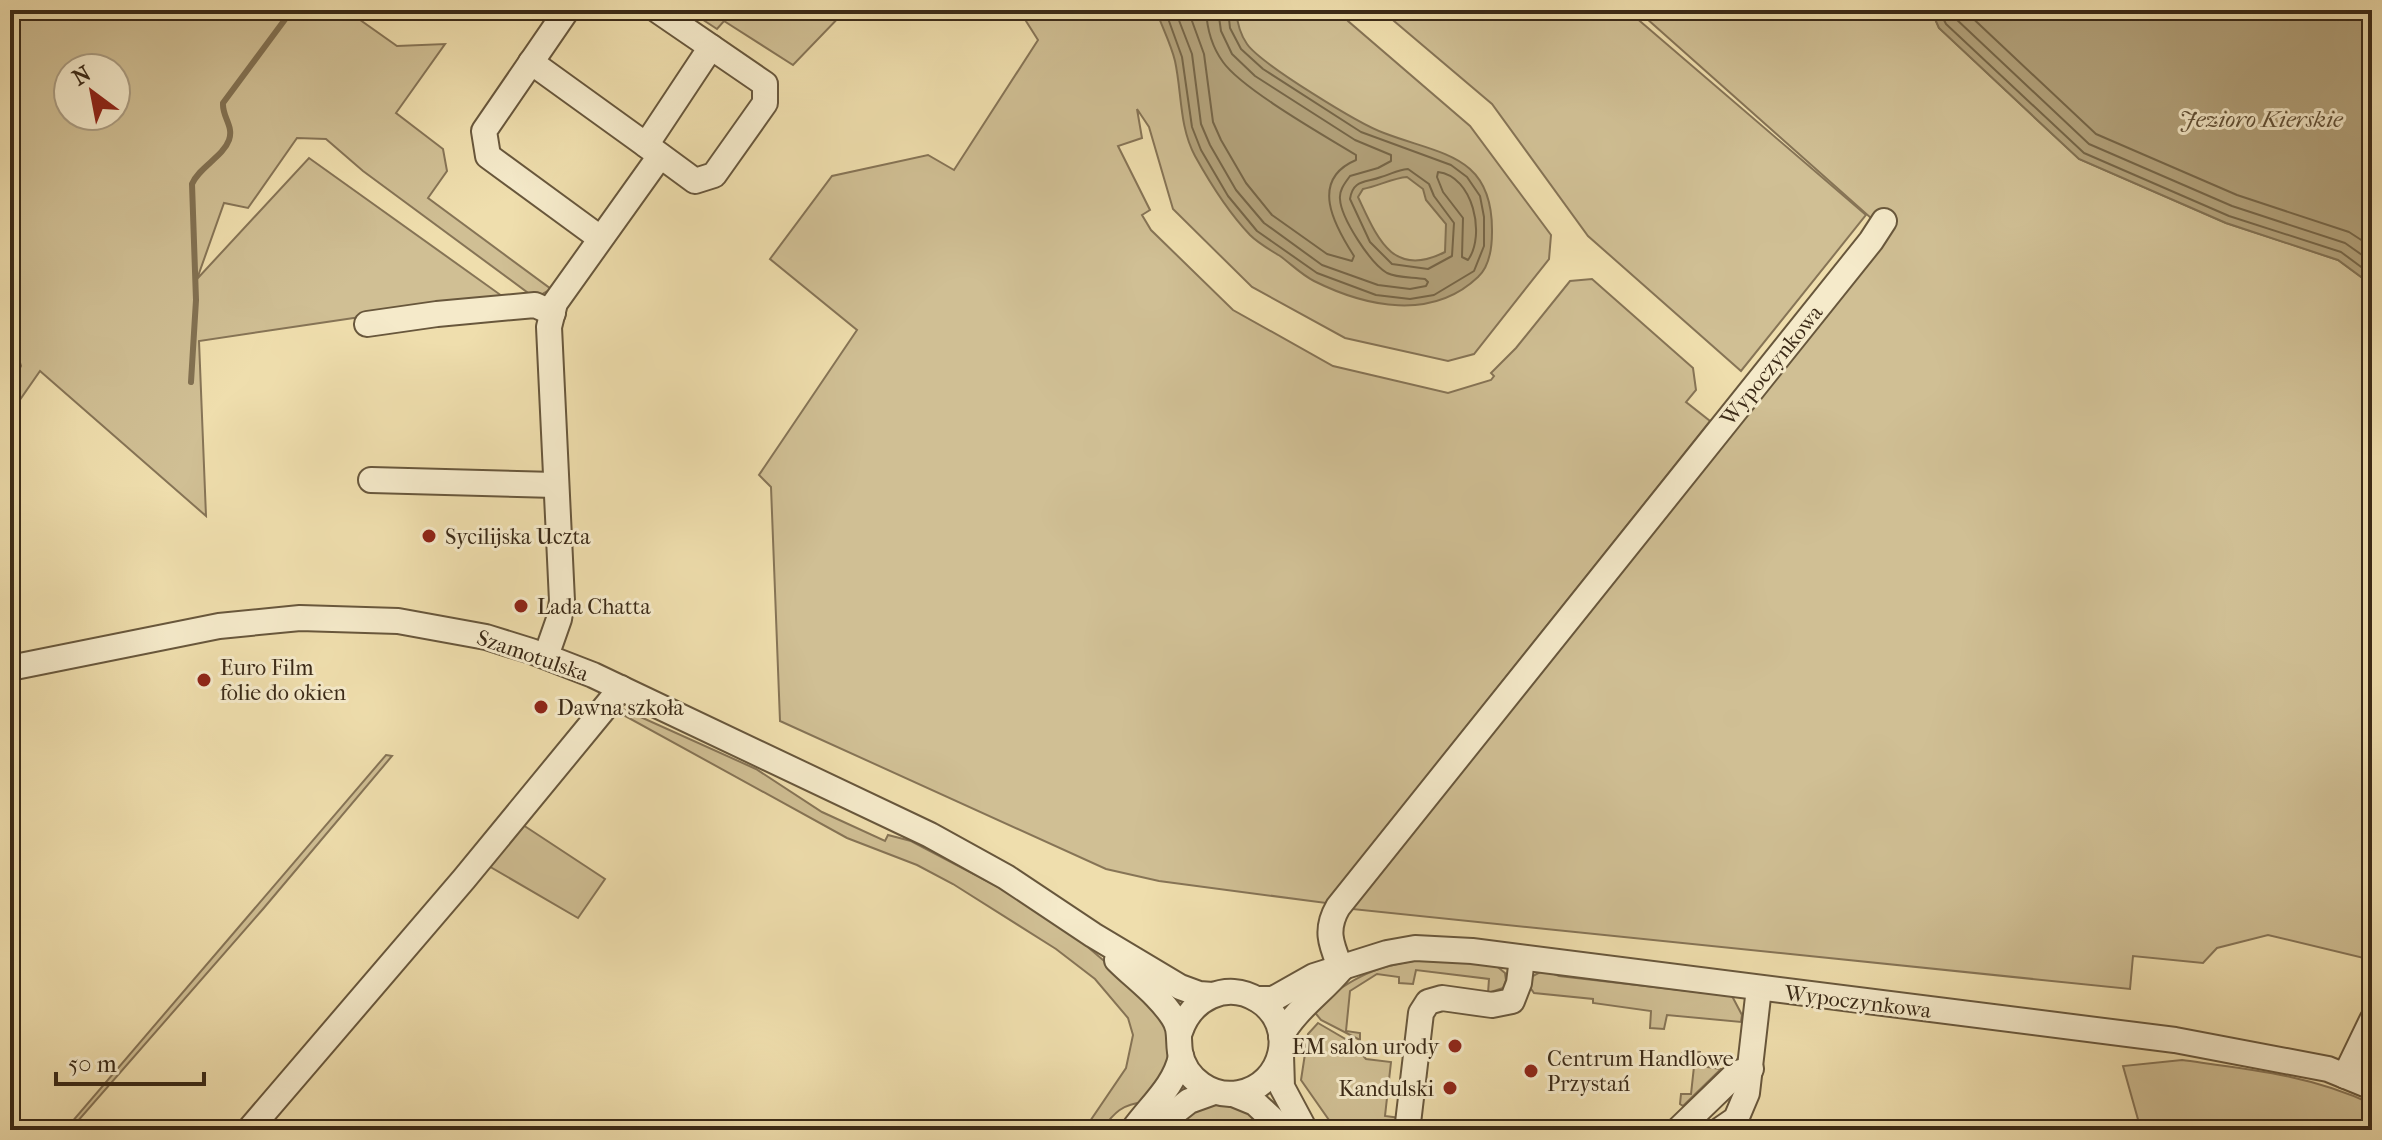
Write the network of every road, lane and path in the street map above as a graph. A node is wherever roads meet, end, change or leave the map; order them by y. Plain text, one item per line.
1 (567, 10) edge
2 (657, 10) edge
3 (711, 47) junction
4 (531, 62) junction
5 (653, 150) junction
6 (1884, 221) dead end
7 (600, 238) junction
8 (553, 313) junction
9 (367, 324) dead end
10 (371, 480) dead end
11 (555, 485) junction
12 (546, 656) junction
13 (10, 668) edge
14 (621, 688) junction
15 (1093, 935) junction
16 (1522, 958) junction
17 (1341, 969) junction
18 (1759, 988) junction
19 (1213, 995) junction
20 (1257, 999) junction
21 (2372, 1020) edge
22 (1181, 1044) junction
23 (1281, 1045) junction
24 (1751, 1069) junction
25 (2345, 1076) junction
26 (2372, 1087) edge
27 (1223, 1093) junction
28 (249, 1130) edge
29 (1133, 1130) edge
30 (1152, 1130) edge
31 (1284, 1130) edge
32 (1305, 1130) edge
33 (1412, 1130) edge
34 (1678, 1130) edge
35 (1720, 1130) edge

1 - 4 street
2 - 3 street
3 - 5 street
3 - 5 street
4 - 5 street
4 - 7 street
5 - 7 street
6 - 17 street, Wypoczynkowa
7 - 8 street
8 - 9 street
8 - 11 street
10 - 11 street
11 - 12 street
12 - 13 street, Szamotulska
12 - 14 street, Szamotulska
14 - 15 street, Szamotulska
14 - 28 street
15 - 19 street, Szamotulska
15 - 22 street, Szamotulska
16 - 17 street, Wypoczynkowa
16 - 18 street, Wypoczynkowa
16 - 33 street
17 - 20 street, Wypoczynkowa
17 - 23 street, Wypoczynkowa
18 - 24 street
18 - 25 street, Wypoczynkowa
19 - 20 street
19 - 22 street
20 - 23 street
21 - 25 street
22 - 27 street
22 - 29 street
23 - 27 street
23 - 32 street
24 - 34 street
24 - 35 street
25 - 26 street, Wypoczynkowa
27 - 30 street
27 - 31 street

